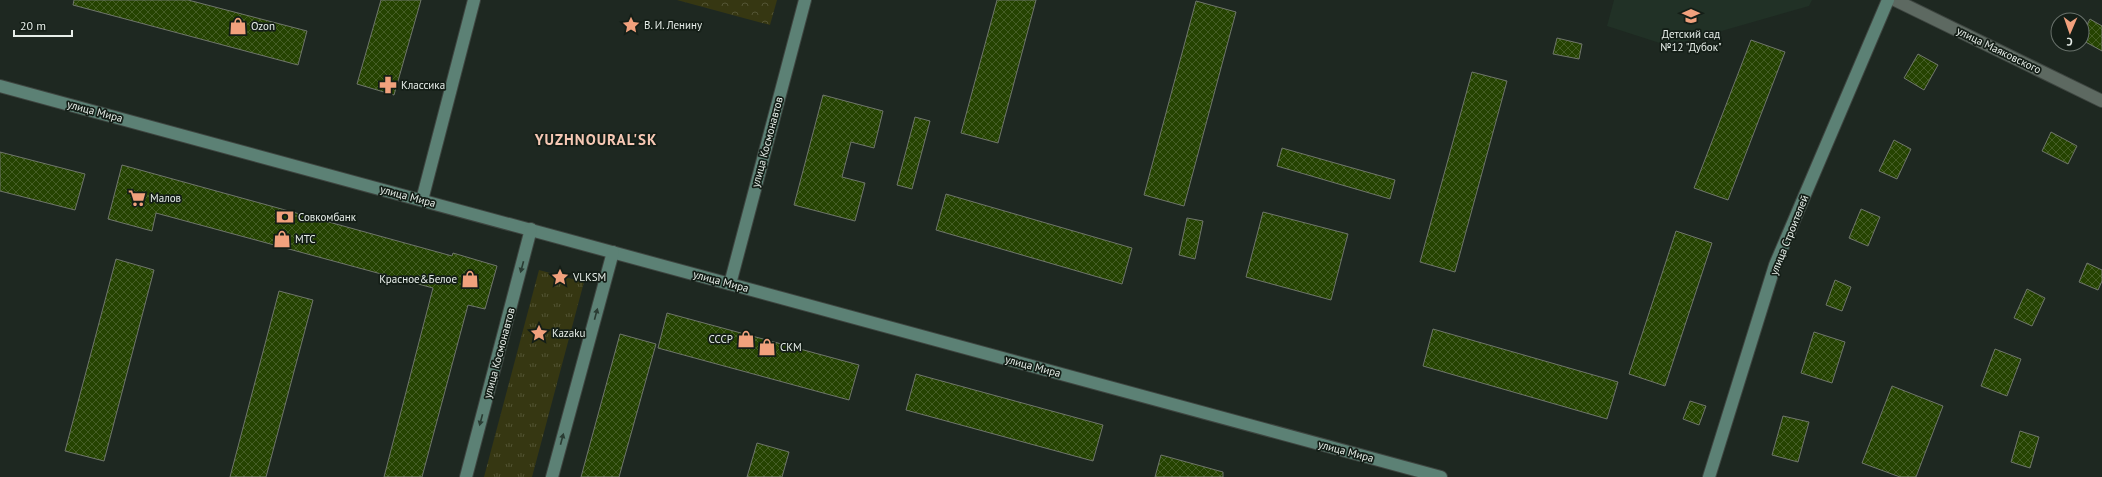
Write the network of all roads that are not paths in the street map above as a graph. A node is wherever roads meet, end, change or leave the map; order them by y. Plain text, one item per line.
1 (474, 0) edge
2 (804, 0) edge
3 (1888, 0) edge
4 (1895, 0) edge
5 (0, 86) edge
6 (2102, 101) edge
7 (422, 200) junction
8 (532, 229) junction
9 (613, 252) junction
10 (730, 284) junction
11 (466, 477) edge
12 (552, 477) edge
13 (1441, 477) edge
14 (1709, 477) edge

1 - 7 street
2 - 10 street, улица Космонавтов
3 - 14 street, улица Строителей
4 - 6 street, улица Маяковского
5 - 7 street, улица Мира
7 - 8 street, улица Мира
8 - 9 street, улица Мира
8 -> 11 street, улица Космонавтов
9 - 10 street, улица Мира
12 -> 9 street
10 - 13 street, улица Мира

